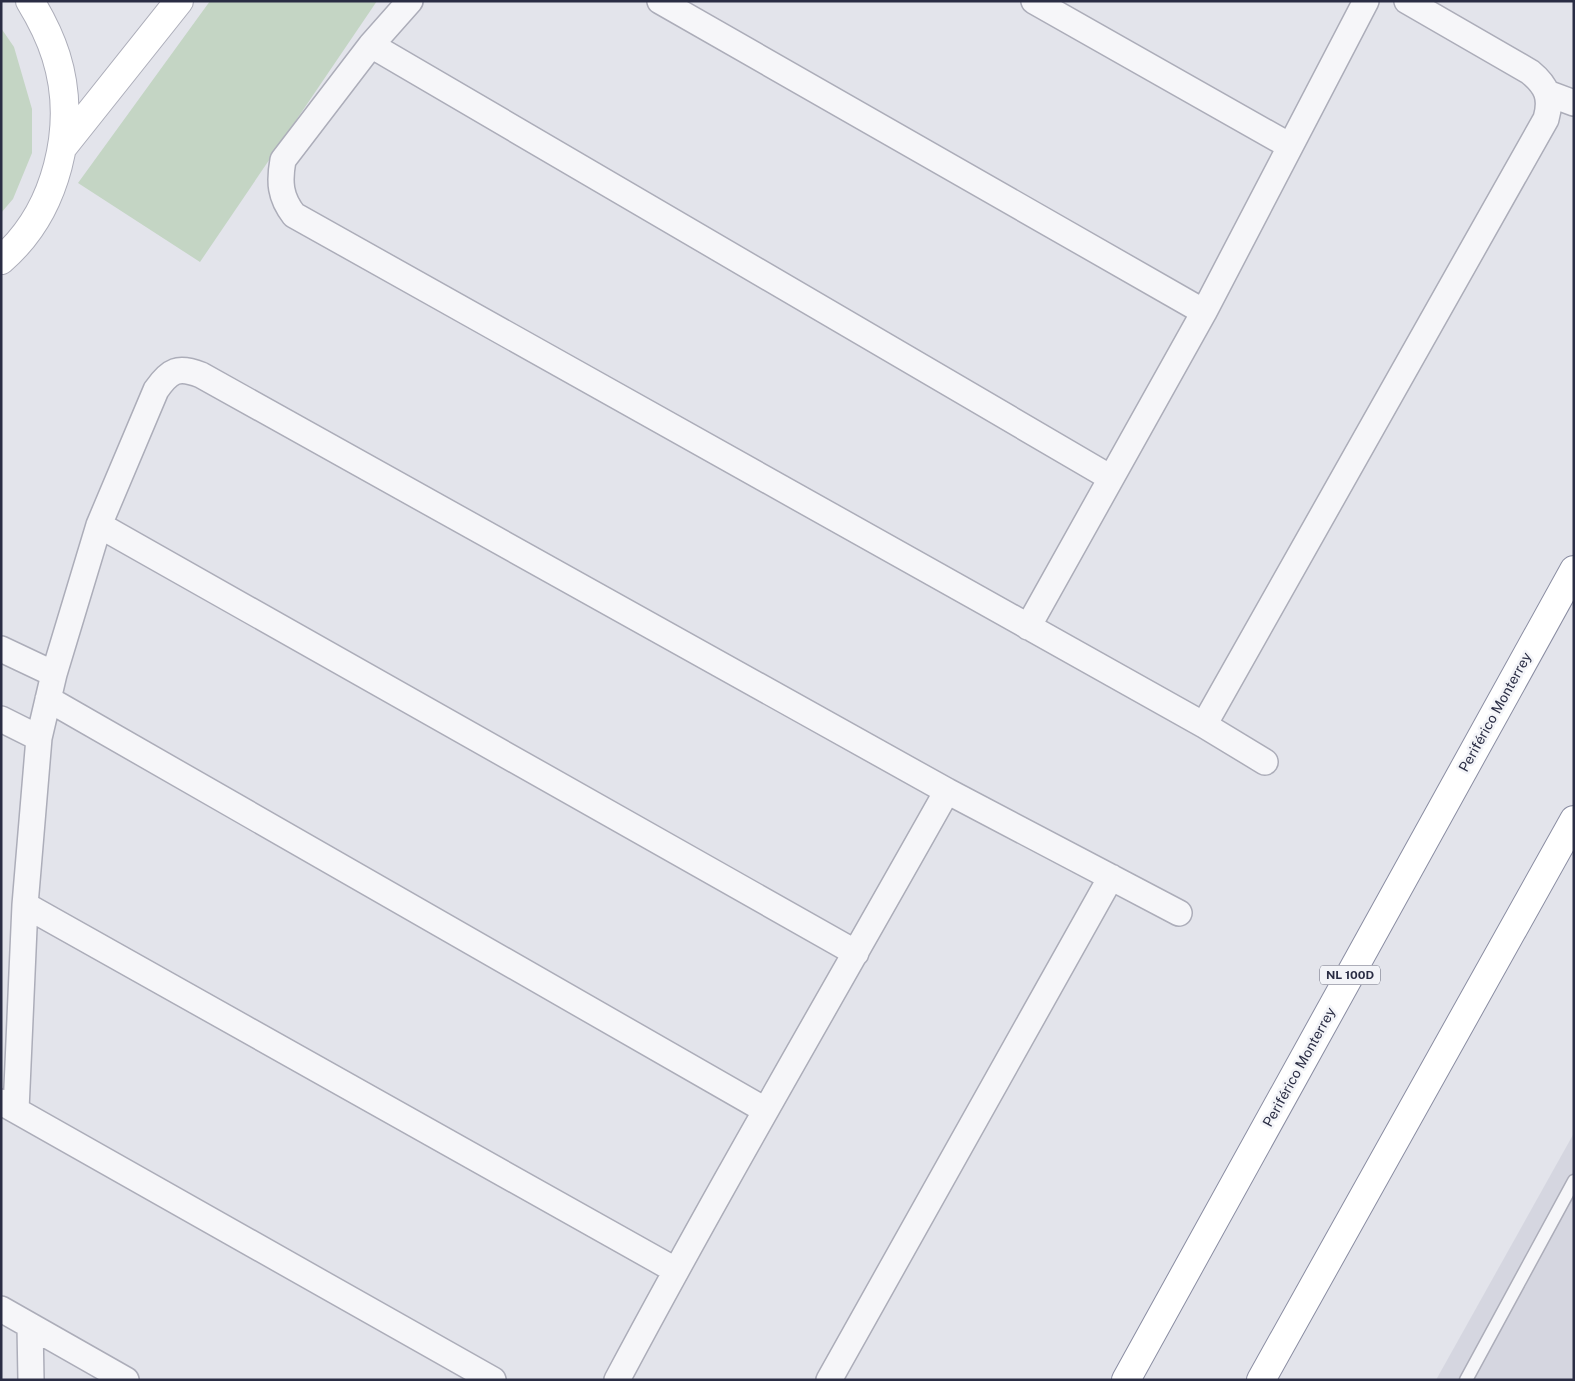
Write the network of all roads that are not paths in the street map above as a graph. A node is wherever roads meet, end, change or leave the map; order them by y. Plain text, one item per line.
1 (30, 1) edge
2 (180, 1) edge
3 (410, 1) edge
4 (660, 1) edge
5 (1034, 1) edge
6 (1366, 1) edge
7 (1407, 1) edge
8 (371, 45) junction
9 (1547, 92) junction
10 (1574, 103) edge
11 (1290, 146) junction
12 (62, 148) junction
13 (1, 260) edge
14 (1204, 312) junction
15 (1111, 478) junction
16 (100, 525) junction
17 (1574, 570) edge
18 (1028, 627) junction
19 (1, 649) edge
20 (54, 674) junction
21 (48, 699) junction
22 (1, 719) edge
23 (1204, 725) junction
24 (39, 738) junction
25 (1265, 762) dead end
26 (947, 791) junction
27 (1574, 820) edge
28 (1111, 877) junction
29 (25, 905) junction
30 (1179, 913) dead end
31 (856, 952) junction
32 (9, 1106) edge
33 (765, 1110) junction
34 (1574, 1181) edge
35 (676, 1270) junction
36 (1, 1309) edge
37 (30, 1326) junction
38 (31, 1380) edge
39 (126, 1380) edge
40 (493, 1380) edge
41 (617, 1380) edge
42 (829, 1380) edge
43 (1126, 1380) edge
44 (1261, 1380) edge
45 (1466, 1380) edge

1 - 12 main road
2 - 12 main road
3 - 8 street
4 - 14 street
5 - 11 street
6 - 11 street
7 - 9 street
8 - 15 street
8 - 18 street
9 - 10 street
9 - 23 street
11 - 14 street
12 - 13 main road
14 - 15 street
15 - 18 street
16 - 20 street
16 - 26 street
16 - 31 street
17 - 43 main road, Periférico Monterrey / NL 100D
18 - 23 street
19 - 20 street
20 - 21 street
21 - 24 street
21 - 33 street
22 - 24 street
23 - 25 street
24 - 29 street
26 - 28 street
26 - 31 street
27 - 44 main road
28 - 30 street
28 - 42 street
29 - 32 street
29 - 35 street
31 - 33 street
32 - 40 street
33 - 35 street
34 - 45 lane
35 - 41 street
36 - 37 street
37 - 38 street
37 - 39 street

